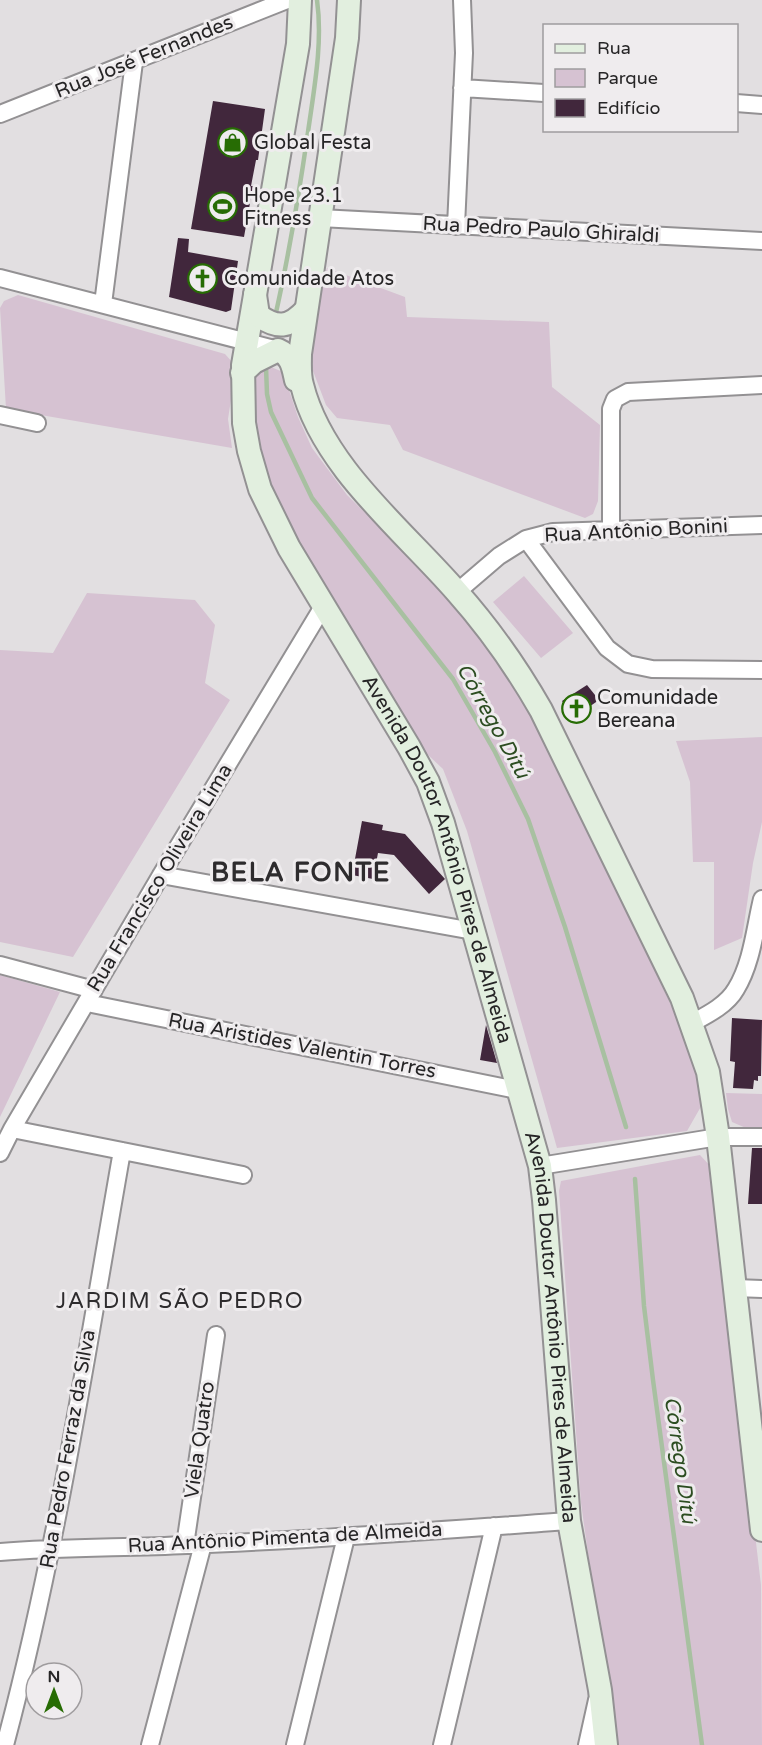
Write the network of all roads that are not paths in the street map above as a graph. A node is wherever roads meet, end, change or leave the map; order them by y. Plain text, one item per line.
1 (287, 0) edge
2 (300, 0) edge
3 (349, 0) edge
4 (462, 0) edge
5 (134, 62) junction
6 (462, 88) junction
7 (543, 93) edge
8 (738, 103) edge
9 (762, 105) edge
10 (0, 114) edge
11 (320, 218) junction
12 (456, 226) junction
13 (762, 242) edge
14 (0, 278) edge
15 (255, 290) junction
16 (103, 304) junction
17 (306, 310) junction
18 (246, 342) junction
19 (278, 351) junction
20 (242, 373) junction
21 (762, 385) edge
22 (0, 415) edge
23 (37, 423) dead end
24 (323, 439) junction
25 (762, 525) edge
26 (611, 530) junction
27 (526, 539) junction
28 (458, 592) junction
29 (324, 605) junction
30 (762, 670) edge
31 (161, 875) junction
32 (762, 899) edge
33 (473, 931) junction
34 (0, 965) edge
35 (90, 996) junction
36 (692, 1023) junction
37 (517, 1090) junction
38 (12, 1129) junction
39 (718, 1137) junction
40 (762, 1137) edge
41 (122, 1151) junction
42 (0, 1153) edge
43 (540, 1166) junction
44 (243, 1175) dead end
45 (735, 1288) junction
46 (762, 1289) edge
47 (216, 1335) dead end
48 (757, 1436) edge
49 (569, 1521) junction
50 (494, 1526) junction
51 (762, 1530) edge
52 (346, 1538) junction
53 (203, 1544) junction
54 (185, 1545) junction
55 (51, 1548) junction
56 (0, 1552) edge
57 (600, 1690) junction
58 (4, 1745) edge
59 (150, 1745) edge
60 (295, 1745) edge
61 (442, 1745) edge
62 (587, 1745) edge
63 (606, 1745) edge

1 - 5 street, Rua José Fernandes
2 - 15 main road, Avenida Doutor Antônio Pires de Almeida
3 - 11 main road
4 - 6 street
5 - 10 street, Rua José Fernandes
5 - 16 street
6 - 7 street
6 - 12 street
8 - 9 street
11 - 12 street, Rua Pedro Paulo Ghiraldi
11 - 17 main road
12 - 13 street, Rua Pedro Paulo Ghiraldi
14 - 16 street
15 - 17 main road
15 - 18 main road, Avenida Doutor Antônio Pires de Almeida
16 - 18 street
17 - 24 main road
18 - 19 street
18 - 20 main road, Avenida Doutor Antônio Pires de Almeida
19 - 20 main road
19 - 24 main road
20 - 29 main road, Avenida Doutor Antônio Pires de Almeida
21 - 26 street
22 - 23 street
24 - 28 main road
25 - 26 street, Rua Antônio Bonini
26 - 27 street, Rua Antônio Bonini
27 - 28 street, Rua Antônio Bonini
27 - 30 street
28 - 36 main road
29 - 31 street, Rua Francisco Oliveira Lima
29 - 33 main road, Avenida Doutor Antônio Pires de Almeida
31 - 33 street
31 - 35 street, Rua Francisco Oliveira Lima
32 - 36 street
33 - 37 main road, Avenida Doutor Antônio Pires de Almeida
34 - 35 street, Rua Aristides Valentin Torres
35 - 37 street, Rua Aristides Valentin Torres
35 - 38 street, Rua Francisco Oliveira Lima
36 - 39 main road
37 - 43 main road, Avenida Doutor Antônio Pires de Almeida
38 - 41 street
38 - 42 street, Rua Francisco Oliveira Lima
39 - 40 street
39 - 43 street
39 - 45 main road
41 - 44 street
41 - 55 street, Rua Pedro Ferraz da Silva
43 - 49 main road, Avenida Doutor Antônio Pires de Almeida
45 - 46 street
45 - 48 main road
47 - 54 street, Viela Quatro
48 - 51 main road
49 - 50 street, Rua Antônio Pimenta de Almeida
49 - 57 main road, Avenida Doutor Antônio Pires de Almeida
50 - 52 street, Rua Antônio Pimenta de Almeida
50 - 61 street
52 - 53 street, Rua Antônio Pimenta de Almeida
52 - 60 street
53 - 54 street, Rua Antônio Pimenta de Almeida
53 - 59 street
54 - 55 street, Rua Antônio Pimenta de Almeida
55 - 56 street, Rua Antônio Pimenta de Almeida
55 - 58 street, Rua Pedro Ferraz da Silva
57 - 62 street
57 - 63 main road, Avenida Doutor Antônio Pires de Almeida

